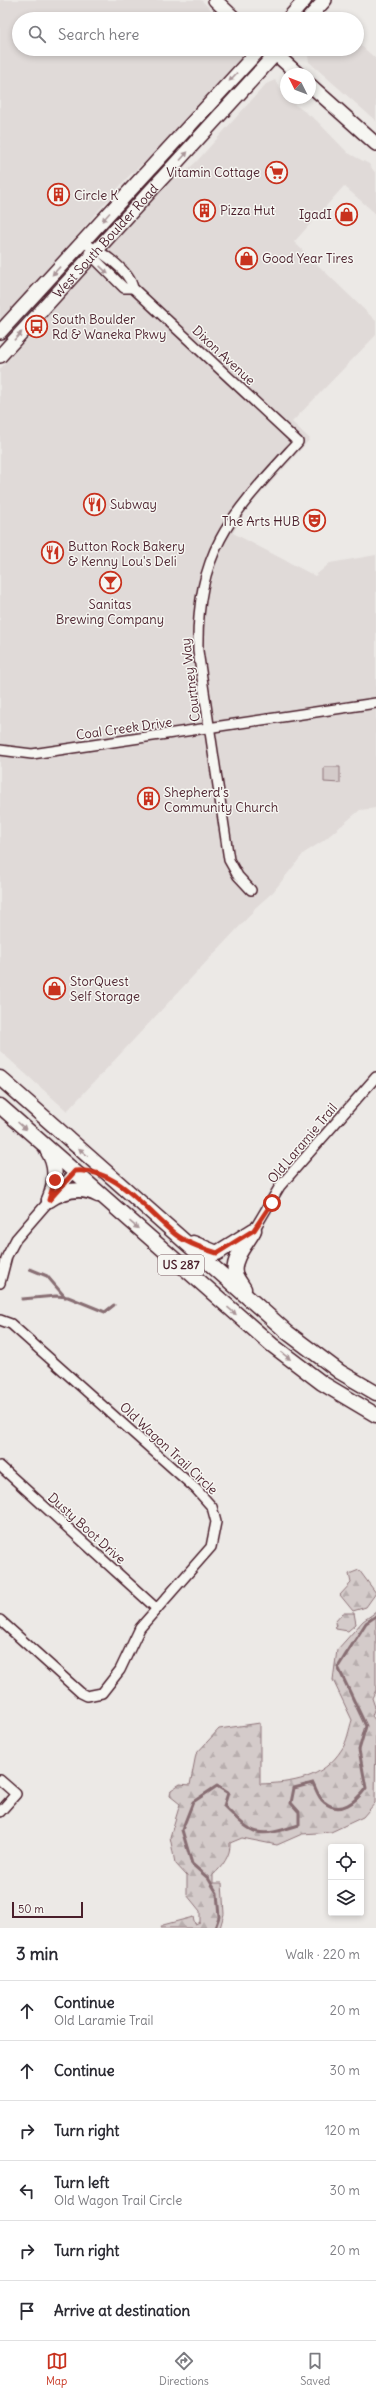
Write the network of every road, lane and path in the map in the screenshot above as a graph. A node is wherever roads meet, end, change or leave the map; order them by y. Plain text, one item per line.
1 (215, 0) edge
2 (306, 0) edge
3 (326, 0) edge
4 (228, 12) edge
5 (295, 12) edge
6 (315, 12) edge
7 (254, 56) edge
8 (271, 56) edge
9 (280, 56) edge
10 (292, 68) edge
11 (316, 90) edge
12 (376, 144) edge
13 (82, 242) junction
14 (95, 253) junction
15 (0, 332) edge
16 (0, 356) edge
17 (298, 442) joint
18 (376, 703) edge
19 (209, 729) junction
20 (0, 750) edge
21 (251, 890) dead end
22 (376, 1077) edge
23 (0, 1078) edge
24 (0, 1106) edge
25 (43, 1146) junction
26 (75, 1171) junction
27 (112, 1178) junction
28 (105, 1199) junction
29 (49, 1200) junction
30 (254, 1230) junction
31 (177, 1235) junction
32 (0, 1283) edge
33 (251, 1301) junction
34 (0, 1320) edge
35 (376, 1393) edge
36 (376, 1414) edge
37 (0, 1466) edge
38 (157, 1609) junction
39 (0, 1620) edge
40 (0, 1780) edge
41 (0, 1812) edge

1 - 4 main road
2 - 5 main road
3 - 6 main road
7 -> 13 main road, West South Boulder Road
14 -> 8 main road, West South Boulder Road
9 - 10 main road
11 - 12 main road
13 - 14 street, Dixon Avenue
13 -> 15 main road, West South Boulder Road
16 -> 14 main road, West South Boulder Road
14 - 17 street, Dixon Avenue
17 - 19 street, Courtney Way
18 - 19 street, Coal Creek Drive
19 - 20 street, Coal Creek Drive
19 - 21 street, Courtney Way
22 - 30 street, Old Laramie Trail
27 -> 23 main road, US 287
24 -> 25 main road, US 287
25 - 26 main road, US 287
25 - 29 main road
26 - 27 main road
26 - 28 main road, US 287
26 - 29 street
27 - 31 main road, US 287
28 - 29 main road
28 -> 36 main road, US 287
29 - 32 street
30 - 31 main road
30 - 33 main road
31 - 33 main road, US 287
33 - 35 main road, US 287
34 - 38 street, Old Wagon Trail Circle
37 - 38 street, Dusty Boot Drive
38 - 39 street, Old Wagon Trail Circle
40 - 41 street

